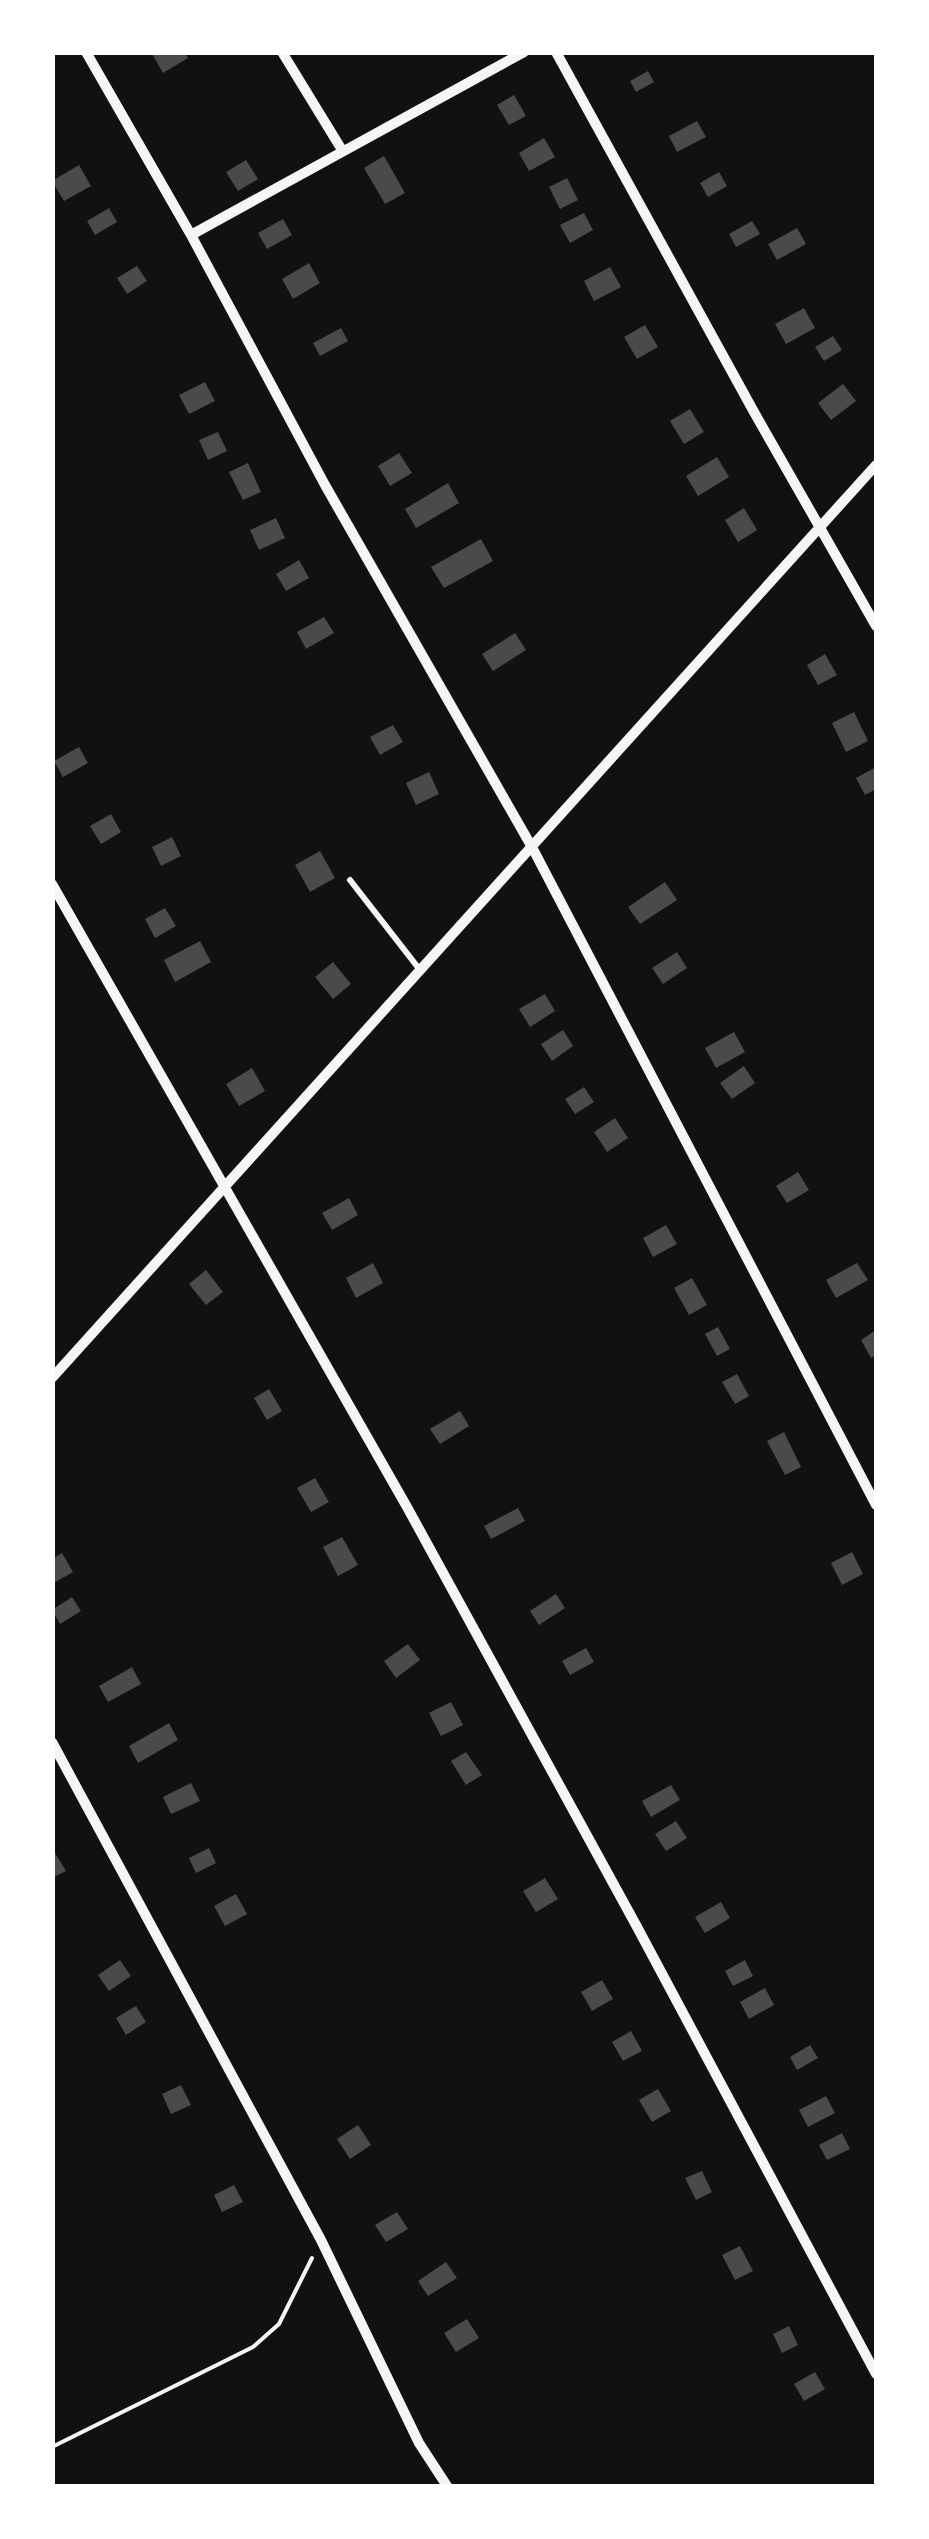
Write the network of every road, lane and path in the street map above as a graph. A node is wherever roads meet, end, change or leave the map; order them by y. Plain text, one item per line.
1 (86, 52) edge
2 (282, 52) edge
3 (524, 52) edge
4 (556, 52) edge
5 (342, 150) junction
6 (191, 235) junction
7 (876, 465) edge
8 (820, 525) junction
9 (876, 626) edge
10 (533, 849) junction
11 (350, 880) dead end
12 (52, 884) edge
13 (421, 970) junction
14 (225, 1185) junction
15 (52, 1378) edge
16 (876, 1506) edge
17 (52, 1742) edge
18 (321, 2240) junction
19 (876, 2374) edge
20 (54, 2446) edge
21 (447, 2486) edge

1 - 6 street
2 - 5 street
3 - 5 street
4 - 8 street
5 - 6 street
6 - 10 street
7 - 8 street
8 - 9 street
8 - 10 street
10 - 13 street
10 - 16 street
11 - 13 lane
12 - 14 street
13 - 14 street
14 - 15 street
14 - 19 street
17 - 18 street
18 - 20 path
18 - 21 street

